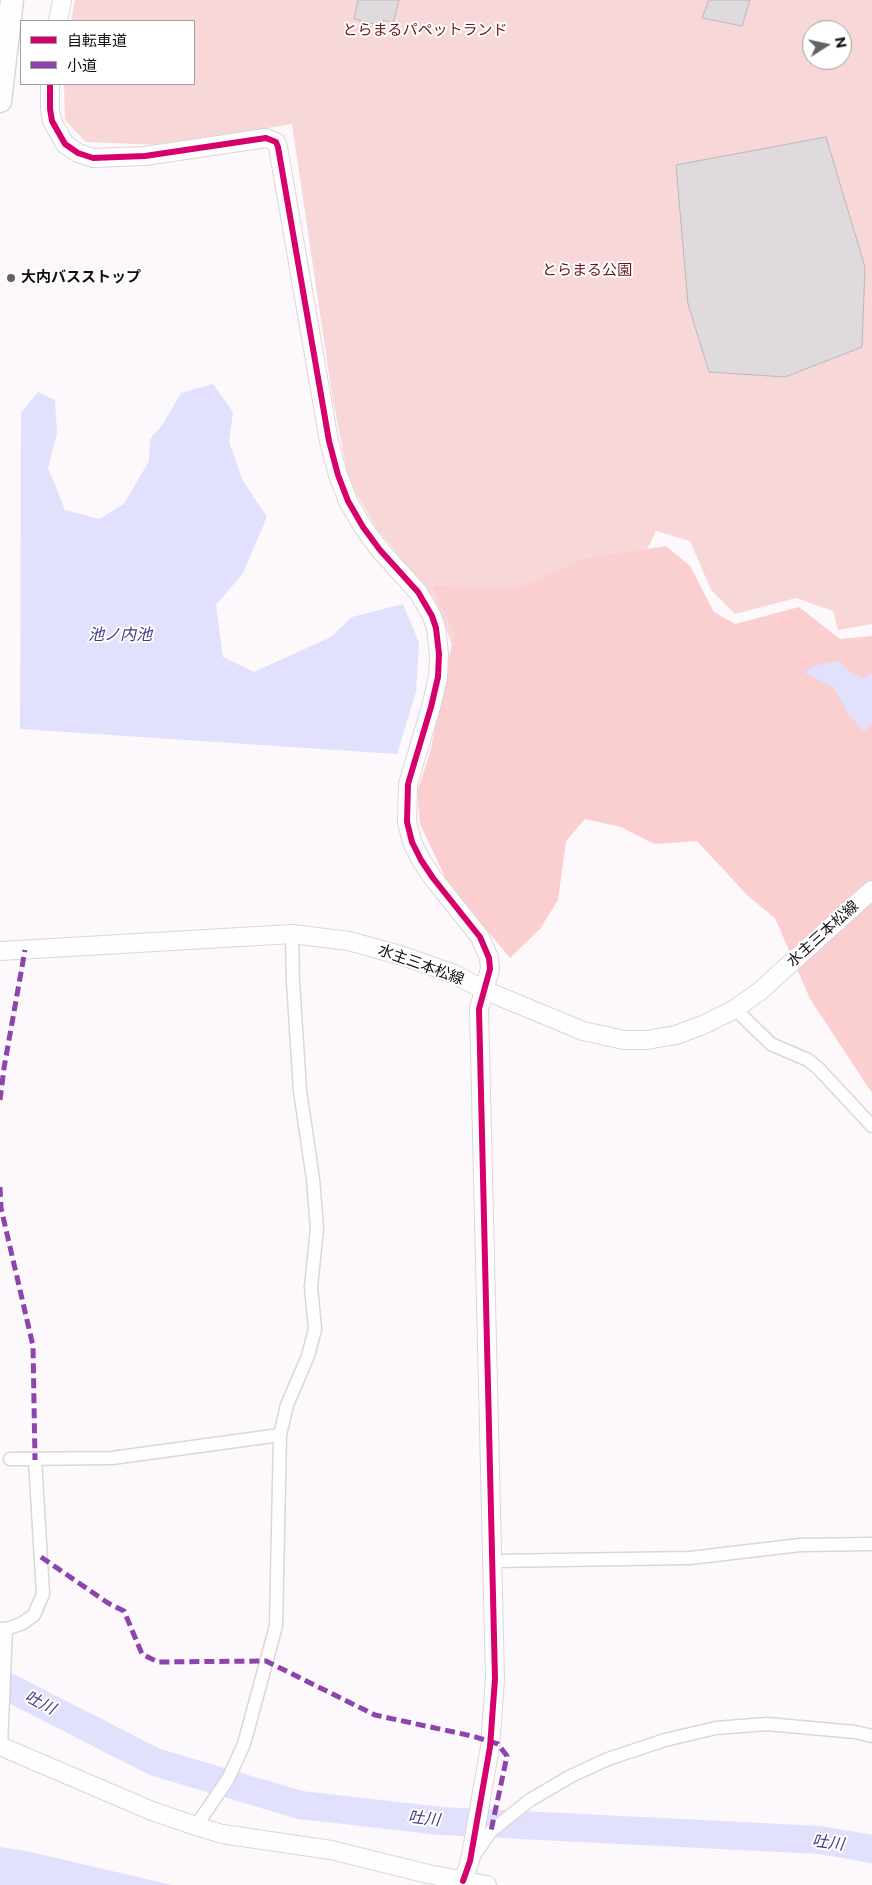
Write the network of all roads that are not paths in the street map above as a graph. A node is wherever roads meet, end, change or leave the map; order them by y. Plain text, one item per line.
1 (12, 0) edge
2 (62, 0) edge
3 (58, 20) edge
4 (50, 85) edge
5 (0, 101) edge
6 (872, 890) edge
7 (292, 934) junction
8 (0, 951) edge
9 (484, 990) junction
10 (735, 1008) junction
11 (872, 1126) edge
12 (280, 1435) junction
13 (10, 1458) dead end
14 (35, 1460) junction
15 (872, 1544) edge
16 (494, 1561) junction
17 (3, 1629) edge
18 (872, 1736) edge
19 (0, 1746) edge
20 (196, 1826) junction
21 (470, 1861) junction
22 (463, 1881) junction
23 (487, 1885) edge

1 - 5 highway
2 - 3 street
4 - 9 street
6 - 10 street, 水主三本松線
7 - 8 street, 水主三本松線
7 - 9 street, 水主三本松線
7 - 12 street
9 - 10 street, 水主三本松線
9 - 16 street
10 - 11 street
12 - 14 street
12 - 20 street
13 - 14 street
14 - 17 street
15 - 16 street
16 - 21 street
17 - 19 street
18 - 21 street
19 - 20 street
20 - 22 street
21 - 22 street
22 - 23 street

